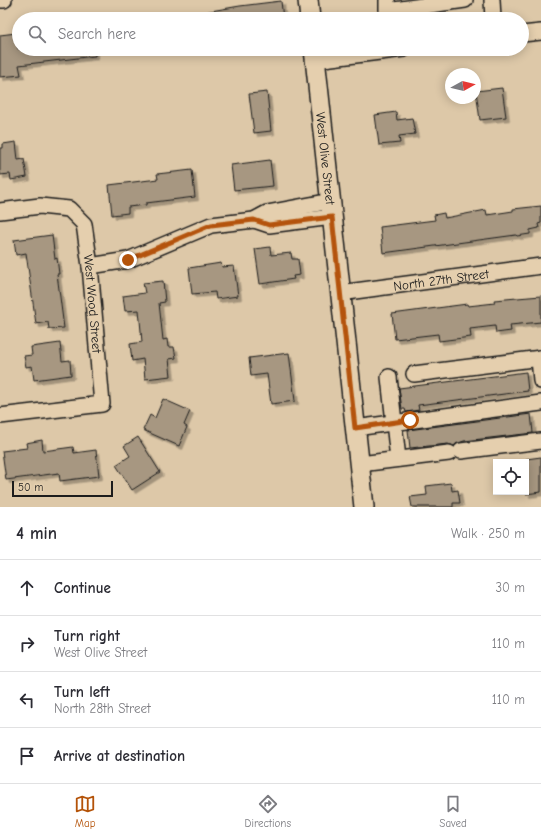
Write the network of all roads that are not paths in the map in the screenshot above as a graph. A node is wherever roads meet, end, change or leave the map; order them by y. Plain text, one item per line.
1 (0, 0) edge
2 (4, 0) edge
3 (308, 0) edge
4 (387, 0) edge
5 (465, 0) edge
6 (492, 0) edge
7 (309, 12) edge
8 (493, 12) edge
9 (541, 32) edge
10 (529, 33) edge
11 (314, 56) edge
12 (332, 209) junction
13 (0, 211) edge
14 (90, 266) junction
15 (541, 266) edge
16 (340, 293) junction
17 (540, 358) edge
18 (414, 374) dead end
19 (389, 377) dead end
20 (541, 381) edge
21 (541, 403) edge
22 (0, 416) edge
23 (394, 422) junction
24 (355, 428) junction
25 (541, 441) edge
26 (398, 459) junction
27 (360, 464) junction
28 (364, 507) edge

1 - 2 street
3 - 7 main road
4 - 5 street
6 - 8 street
9 - 10 street
11 - 12 main road, West Olive Street
12 - 14 street
12 - 16 main road, West Olive Street
13 - 14 street, West Wood Street
14 - 22 street, West Wood Street
15 - 16 street, North 27th Street
16 - 24 main road, West Olive Street
17 - 18 street
17 - 20 street
19 - 23 street
21 - 23 street
23 - 24 street
23 - 26 street
24 - 27 main road, West Olive Street
25 - 26 street
26 - 27 street
27 - 28 main road, West Olive Street

